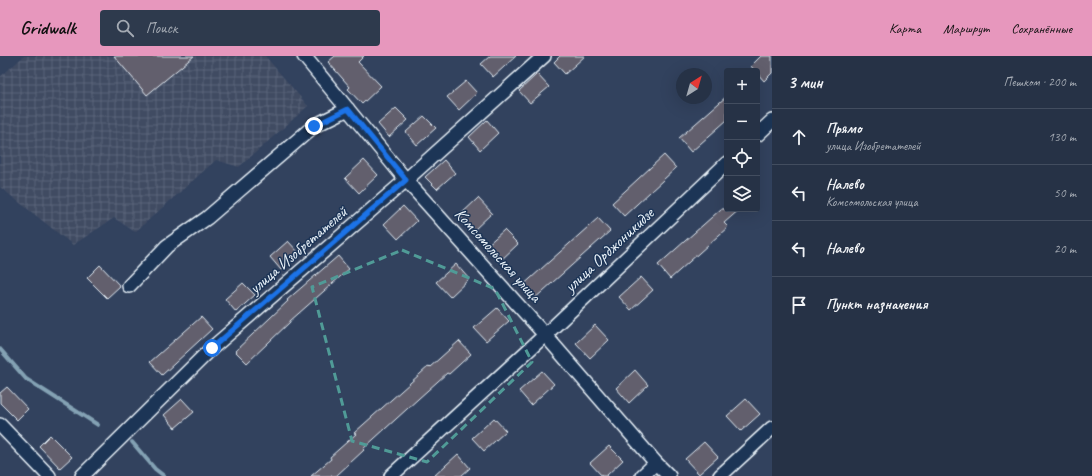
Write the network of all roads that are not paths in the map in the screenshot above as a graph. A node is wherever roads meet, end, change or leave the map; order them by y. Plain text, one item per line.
1 (304, 56) edge
2 (544, 56) edge
3 (348, 109) junction
4 (772, 121) edge
5 (760, 132) edge
6 (724, 166) edge
7 (406, 180) junction
8 (129, 286) dead end
9 (545, 335) junction
10 (0, 425) edge
11 (772, 428) edge
12 (656, 463) junction
13 (49, 476) edge
14 (82, 476) edge
15 (391, 476) edge
16 (642, 476) edge
17 (669, 476) edge
18 (720, 476) edge

1 - 3 street, Комсомольская улица
2 - 7 street, улица Изобретателей
3 - 7 street, Комсомольская улица
3 - 8 street
4 - 5 street
6 - 9 street, улица Орджоникидзе
7 - 9 street, Комсомольская улица
7 - 14 street, улица Изобретателей
9 - 12 street, Комсомольская улица
9 - 15 street, улица Орджоникидзе
10 - 13 street
11 - 18 street
12 - 16 street
12 - 17 street, Комсомольская улица

